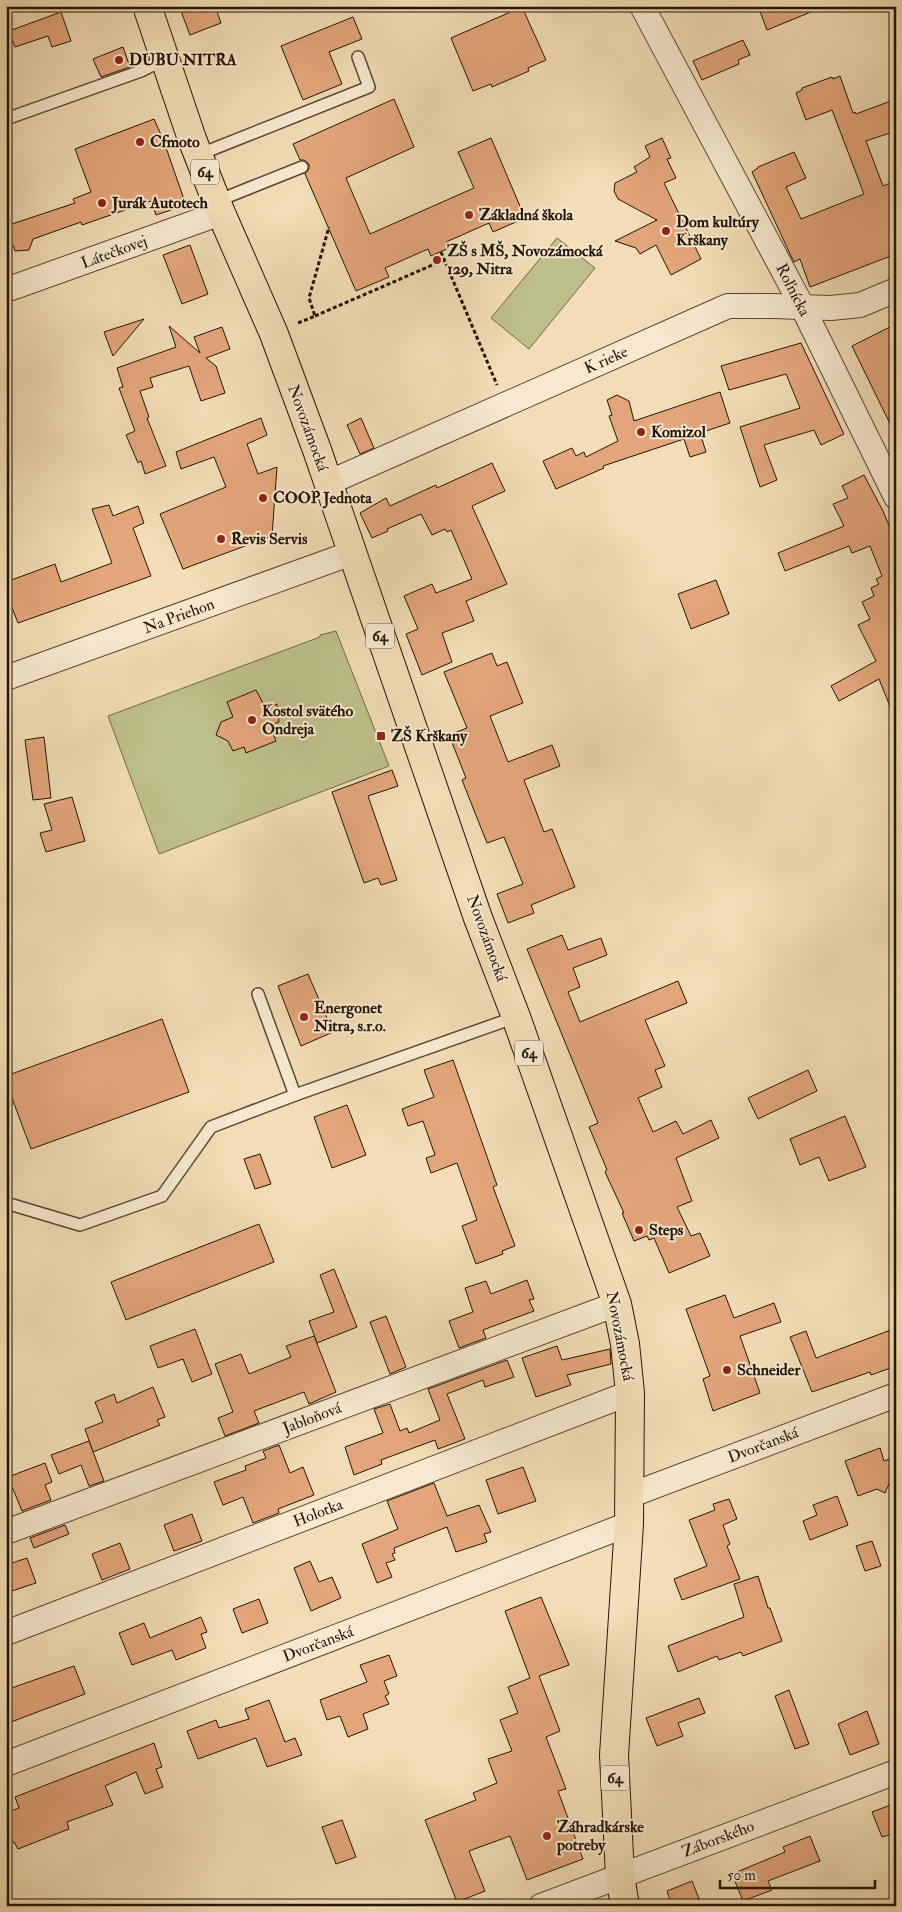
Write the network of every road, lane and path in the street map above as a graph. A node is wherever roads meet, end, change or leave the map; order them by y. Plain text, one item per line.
1 (147, 6) edge
2 (642, 6) edge
3 (358, 57) dead end
4 (165, 59) junction
5 (6, 119) edge
6 (198, 155) junction
7 (302, 167) dead end
8 (219, 207) junction
9 (329, 227) dead end
10 (441, 252) dead end
11 (444, 260) junction
12 (6, 290) edge
13 (896, 290) edge
14 (803, 308) junction
15 (315, 316) junction
16 (298, 323) dead end
17 (505, 404) junction
18 (328, 483) junction
19 (896, 497) edge
20 (352, 553) junction
21 (6, 678) edge
22 (258, 994) dead end
23 (516, 1018) junction
24 (295, 1095) junction
25 (6, 1203) edge
26 (617, 1304) junction
27 (630, 1393) junction
28 (896, 1395) edge
29 (631, 1495) junction
30 (630, 1524) junction
31 (6, 1532) edge
32 (6, 1633) edge
33 (6, 1764) edge
34 (896, 1772) edge
35 (620, 1876) junction
36 (541, 1906) edge
37 (625, 1906) edge

1 - 4 main road, Novozámocká / 64
2 - 14 street, Roľnícka
3 - 6 lane
4 - 5 lane
4 - 6 main road, Novozámocká / 64
6 - 8 main road, Novozámocká / 64
7 - 8 lane
8 - 12 street, Látečkovej
8 - 18 main road, Novozámocká / 64
9 - 15 path
10 - 11 path
11 - 15 path
11 - 17 path
13 - 14 street, K rieke
14 - 17 street, K rieke
14 - 19 street, Roľnícka
15 - 16 path
17 - 18 street, K rieke
18 - 20 main road, Novozámocká / 64
20 - 21 street, Na Priehon
20 - 23 main road, Novozámocká / 64
22 - 24 lane
23 - 24 lane
23 - 26 main road, Novozámocká / 64
24 - 25 lane
26 - 27 main road, Novozámocká / 64
26 - 31 street, Jabloňová
27 - 29 main road, Novozámocká / 64
27 - 32 street, Holotka
28 - 29 street, Dvorčanská
29 - 30 main road, Novozámocká / 64
30 - 33 street, Dvorčanská
30 - 35 main road, Novozámocká / 64
34 - 35 street, Záborského
35 - 36 street, Záborského
35 - 37 main road, Novozámocká / 64

